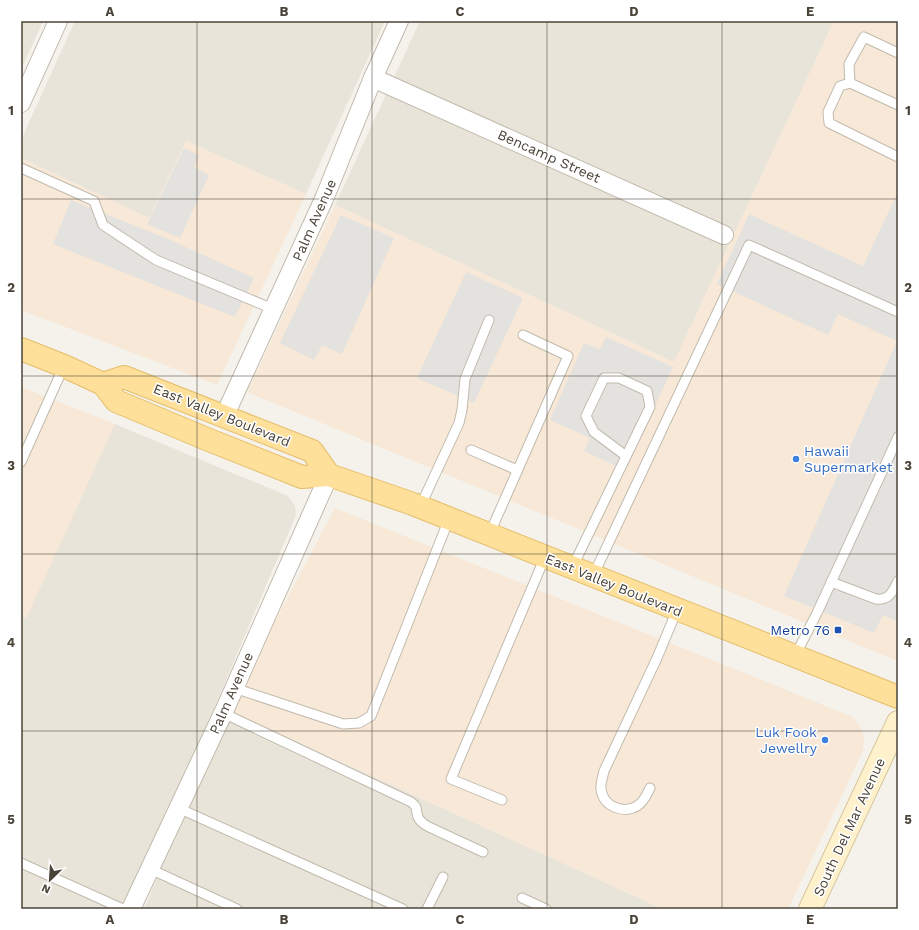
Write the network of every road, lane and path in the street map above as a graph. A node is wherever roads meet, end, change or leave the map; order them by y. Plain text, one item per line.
1 (58, 21) edge
2 (399, 21) edge
3 (898, 53) edge
4 (373, 78) junction
5 (850, 83) junction
6 (21, 103) edge
7 (898, 105) edge
8 (898, 157) edge
9 (21, 168) edge
10 (724, 235) dead end
11 (273, 309) junction
12 (898, 312) edge
13 (489, 320) dead end
14 (523, 335) dead end
15 (21, 349) edge
16 (64, 366) junction
17 (104, 384) junction
18 (224, 417) junction
19 (897, 440) edge
20 (471, 450) dead end
21 (626, 456) junction
22 (21, 462) edge
23 (517, 470) junction
24 (329, 475) junction
25 (420, 508) junction
26 (449, 519) junction
27 (489, 535) junction
28 (545, 557) junction
29 (572, 568) junction
30 (593, 576) junction
31 (898, 581) edge
32 (830, 582) junction
33 (677, 610) junction
34 (795, 657) junction
35 (234, 688) junction
36 (898, 698) edge
37 (223, 713) junction
38 (898, 722) edge
39 (650, 788) dead end
40 (502, 800) dead end
41 (178, 808) junction
42 (483, 852) dead end
43 (21, 863) edge
44 (150, 869) junction
45 (443, 877) dead end
46 (522, 898) dead end
47 (123, 909) edge
48 (131, 909) edge
49 (237, 909) edge
50 (403, 909) edge
51 (427, 909) edge
52 (546, 909) edge
53 (810, 909) edge

1 - 6 street
2 - 4 street, Palm Avenue
3 - 5 lane
4 - 10 street, Bencamp Street
4 - 11 street, Palm Avenue
5 - 7 lane
5 - 8 lane
9 - 11 lane
11 - 18 street, Palm Avenue
12 - 30 lane
13 - 25 lane
14 - 23 lane
15 - 16 main road
16 - 17 main road
16 - 22 lane
17 - 18 main road, East Valley Boulevard
17 - 24 main road, East Valley Boulevard
18 - 24 main road, East Valley Boulevard
19 - 32 lane
20 - 23 lane
21 - 21 lane
21 - 29 lane
23 - 27 lane
24 - 25 main road, East Valley Boulevard
24 - 35 street, Palm Avenue
25 - 26 main road, East Valley Boulevard
26 - 27 main road, East Valley Boulevard
26 - 35 lane
27 - 28 main road, East Valley Boulevard
28 - 29 main road, East Valley Boulevard
28 - 40 lane
29 - 30 main road, East Valley Boulevard
30 - 33 main road, East Valley Boulevard
31 - 32 lane
32 - 34 lane
33 - 34 main road, East Valley Boulevard
33 - 39 lane
34 - 36 main road, East Valley Boulevard
35 - 37 street, Palm Avenue
37 - 41 street, Palm Avenue
37 - 42 lane
38 - 53 main road, South Del Mar Avenue
41 - 44 street, Palm Avenue
41 - 50 lane
43 - 47 lane
44 - 48 street, Palm Avenue
44 - 49 lane
45 - 51 lane
46 - 52 lane

